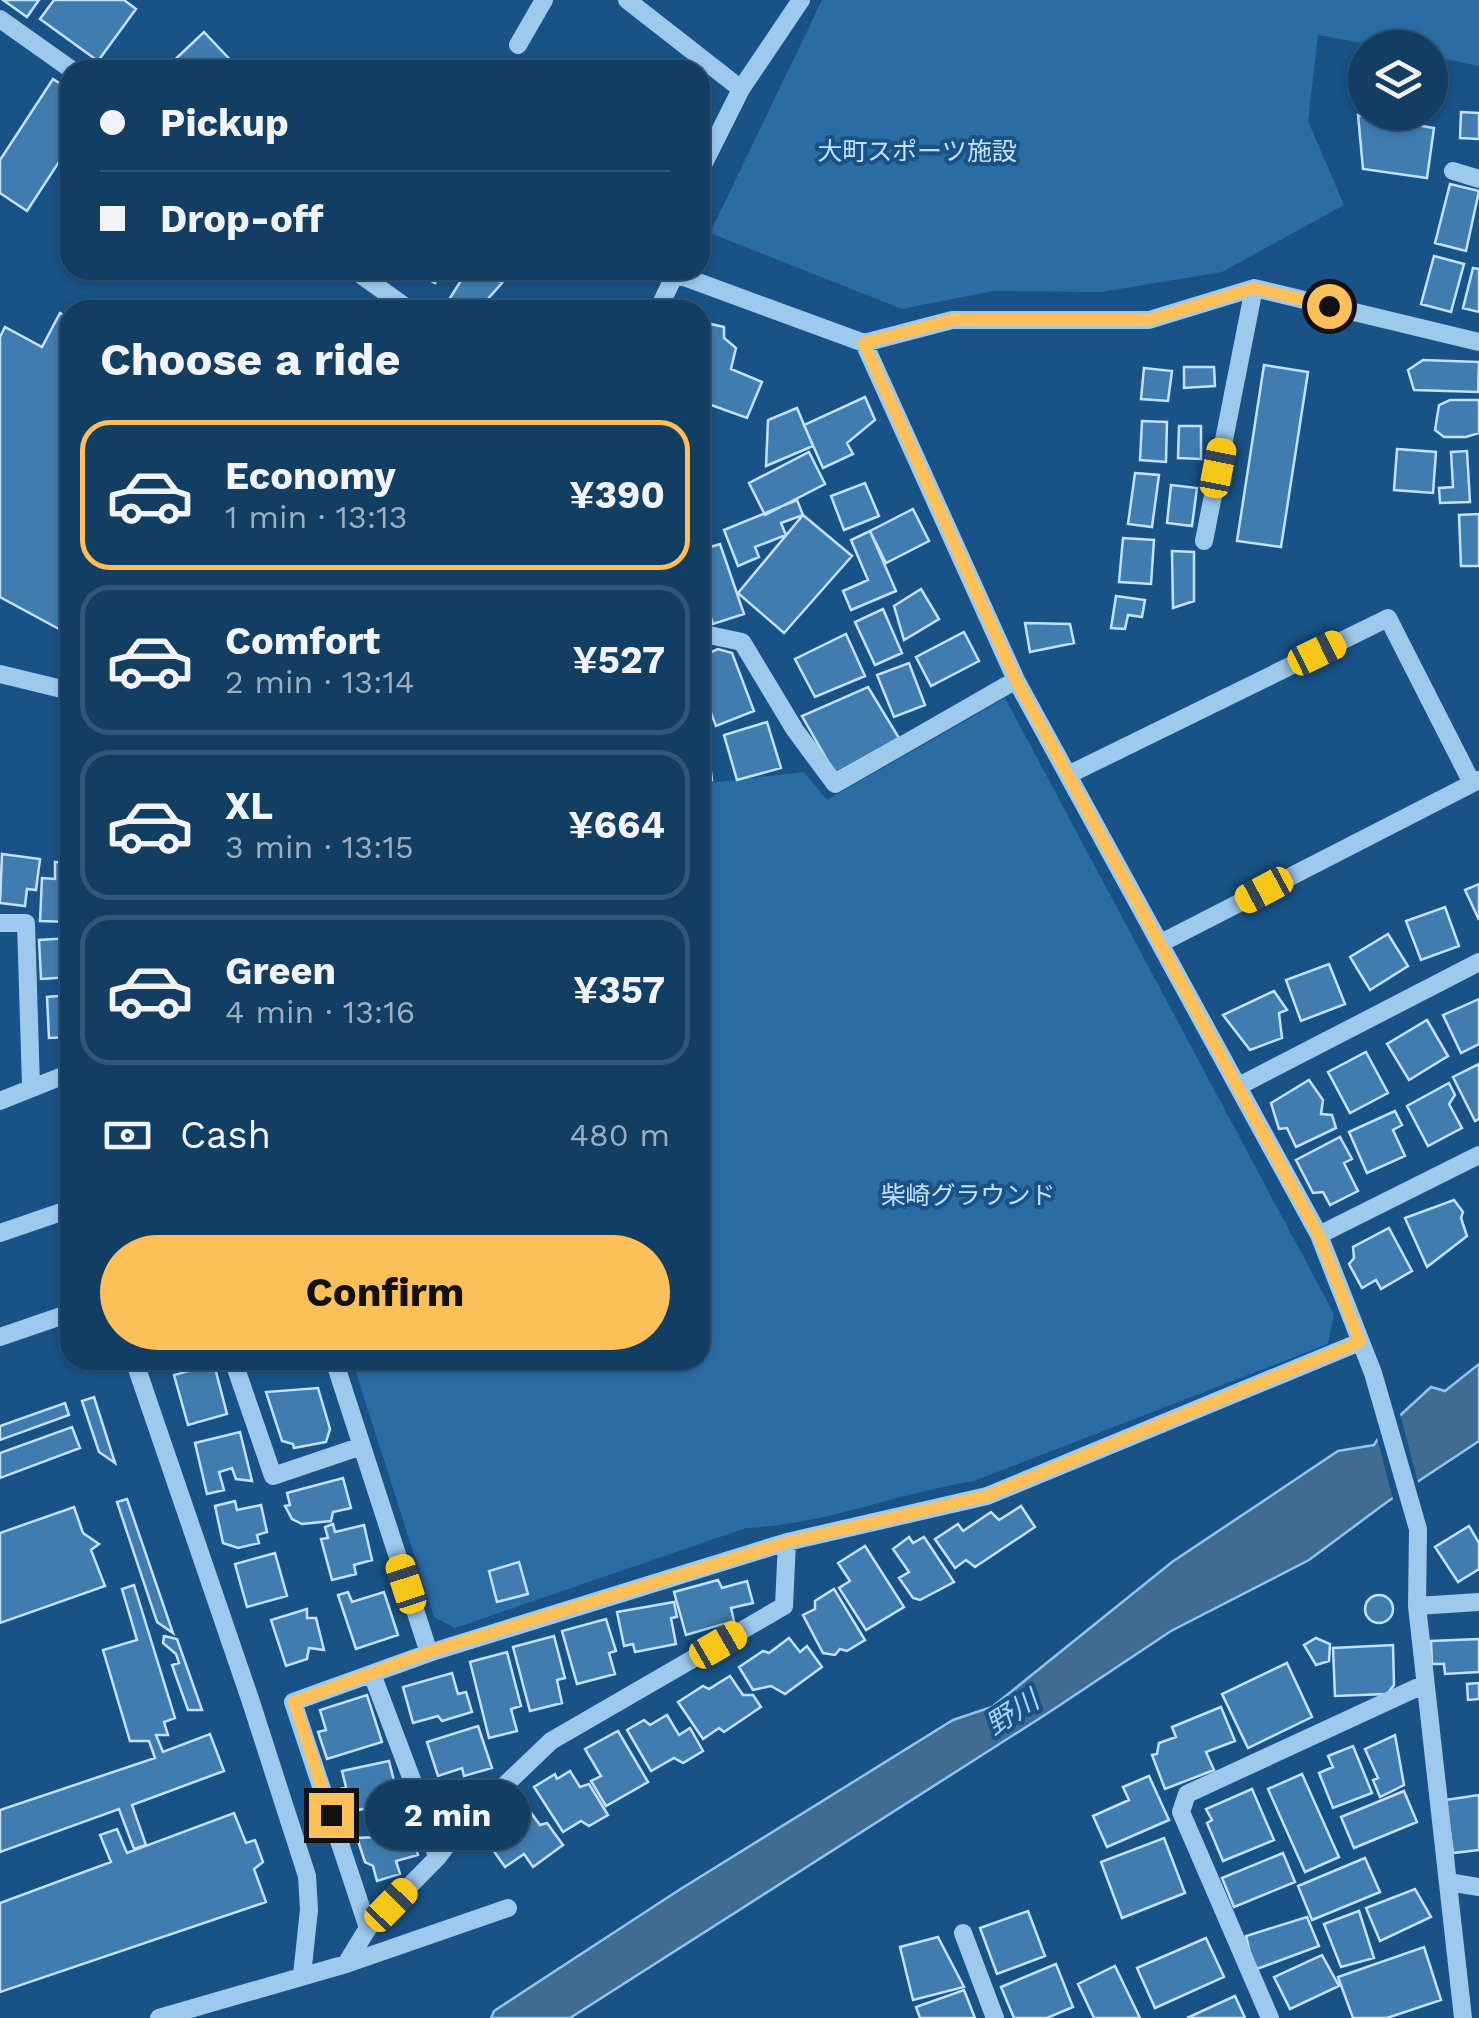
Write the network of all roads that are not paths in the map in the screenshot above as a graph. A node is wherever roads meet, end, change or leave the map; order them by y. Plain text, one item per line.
1 (544, 0) edge
2 (627, 0) edge
3 (801, 0) edge
4 (0, 19) edge
5 (518, 45) dead end
6 (705, 60) edge
7 (60, 62) edge
8 (710, 64) edge
9 (741, 88) junction
10 (710, 151) edge
11 (1454, 172) dead end
12 (1479, 179) edge
13 (368, 280) edge
14 (697, 280) edge
15 (1254, 288) junction
16 (396, 300) edge
17 (1479, 342) edge
18 (864, 343) junction
19 (1204, 540) dead end
20 (710, 636) edge
21 (0, 674) edge
22 (1016, 680) junction
23 (60, 689) edge
24 (1068, 775) junction
25 (1475, 782) edge
26 (0, 923) edge
27 (1161, 944) junction
28 (1479, 962) edge
29 (60, 1077) edge
30 (31, 1086) junction
31 (1239, 1086) junction
32 (0, 1100) edge
33 (1479, 1155) edge
34 (60, 1213) edge
35 (0, 1233) edge
36 (1319, 1236) junction
37 (60, 1317) edge
38 (0, 1338) edge
39 (1360, 1342) junction
40 (137, 1370) edge
41 (236, 1370) edge
42 (337, 1370) edge
43 (362, 1446) junction
44 (788, 1542) junction
45 (1479, 1602) edge
46 (1417, 1606) junction
47 (429, 1652) junction
48 (372, 1674) junction
49 (1425, 1684) junction
50 (437, 1858) junction
51 (1448, 1882) junction
52 (1479, 1887) edge
53 (508, 1908) dead end
54 (368, 1928) junction
55 (964, 1933) dead end
56 (346, 1964) junction
57 (302, 1975) junction
58 (159, 2018) edge
59 (996, 2018) edge
60 (1270, 2018) edge
61 (1463, 2018) edge

1 - 5 street
2 - 6 street
3 - 9 street
4 - 7 street
8 - 9 street
9 - 10 street
11 - 12 street
13 - 16 street
14 - 18 street
15 - 17 street
15 - 18 street
15 - 19 street
18 - 22 street
20 - 22 street
21 - 23 street
22 - 24 street
24 - 25 street
24 - 27 street
25 - 27 street
26 - 30 street
27 - 31 street
28 - 31 street
29 - 30 street
30 - 32 street
31 - 36 street
33 - 36 street
34 - 35 street
36 - 39 street
37 - 38 street
39 - 44 street
39 - 46 street
40 - 57 street
41 - 43 street
42 - 43 street
43 - 47 street
44 - 47 street
44 - 50 street
45 - 46 street
46 - 49 street
47 - 48 street
48 - 50 street
48 - 54 street
49 - 51 street
49 - 60 street
50 - 54 street
51 - 52 street
51 - 61 street
53 - 56 street
54 - 56 street
55 - 59 street
56 - 57 street
57 - 58 street

